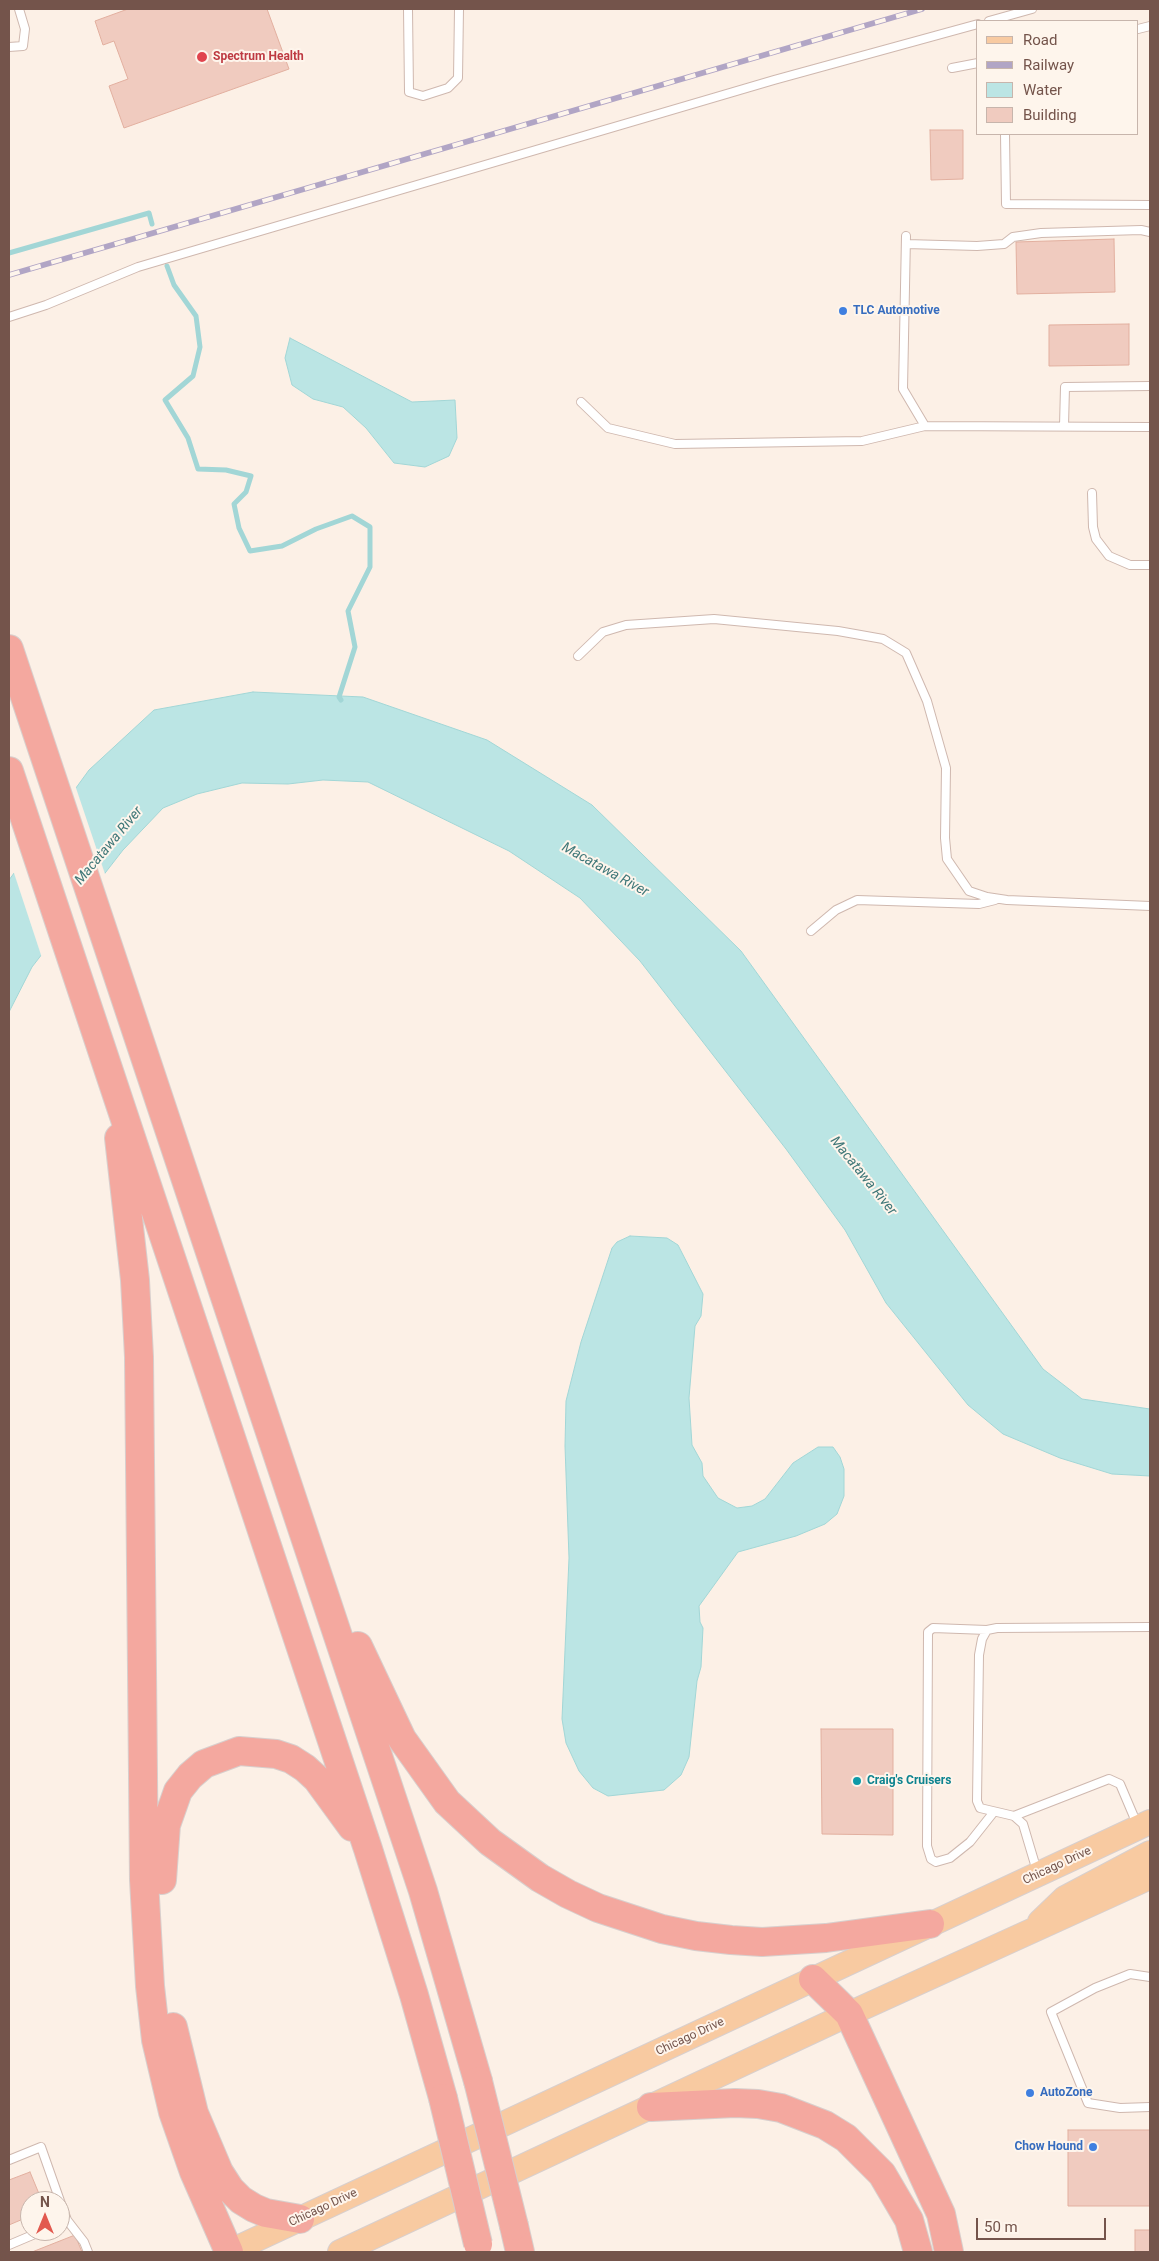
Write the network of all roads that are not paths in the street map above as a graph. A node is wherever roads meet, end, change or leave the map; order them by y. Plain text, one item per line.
1 (19, 9) edge
2 (408, 9) edge
3 (459, 9) edge
4 (1032, 9) edge
5 (993, 20) edge
6 (976, 25) edge
7 (9, 47) edge
8 (976, 63) edge
9 (952, 68) dead end
10 (1005, 135) edge
11 (1150, 205) edge
12 (1150, 232) edge
13 (9, 317) edge
14 (1150, 386) edge
15 (582, 402) dead end
16 (925, 426) junction
17 (1064, 426) junction
18 (1150, 427) edge
19 (1092, 493) dead end
20 (1150, 565) edge
21 (9, 649) edge
22 (578, 656) dead end
23 (9, 771) edge
24 (999, 899) junction
25 (1150, 906) edge
26 (811, 932) dead end
27 (112, 1084) junction
28 (299, 1518) junction
29 (1150, 1627) edge
30 (987, 1630) junction
31 (993, 1813) junction
32 (1014, 1816) junction
33 (1144, 1825) edge
34 (368, 1849) junction
35 (1150, 1853) edge
36 (1038, 1876) junction
37 (1150, 1877) edge
38 (930, 1924) junction
39 (1028, 1934) junction
40 (1150, 1977) edge
41 (813, 1979) junction
42 (848, 2014) junction
43 (651, 2107) junction
44 (1150, 2107) edge
45 (9, 2160) edge
46 (56, 2191) edge
47 (300, 2219) junction
48 (70, 2229) edge
49 (479, 2248) edge
50 (88, 2252) edge
51 (229, 2252) edge
52 (340, 2252) edge
53 (520, 2252) edge
54 (918, 2252) edge
55 (949, 2252) edge

1 - 7 lane
2 - 3 lane
4 - 5 lane
6 - 13 lane
8 - 9 lane
10 - 11 lane
12 - 16 lane
14 - 17 lane
15 - 16 lane
16 - 17 lane
17 - 18 lane
19 - 20 lane
21 - 28 highway
22 - 24 lane
23 - 27 highway
24 - 25 lane
24 - 26 lane
27 - 34 highway
27 - 51 highway
28 - 38 highway
28 - 53 highway, bridge
29 - 30 lane
30 - 31 lane
30 - 31 lane
31 - 32 lane
32 - 33 lane
32 - 36 lane
33 - 36 main road, Chicago Drive
34 - 47 highway
34 - 49 highway, bridge
35 - 39 main road
36 - 38 main road, Chicago Drive
37 - 39 main road
38 - 41 main road, Chicago Drive
39 - 42 main road
40 - 44 lane
41 - 42 highway
41 - 47 main road, Chicago Drive
42 - 43 main road
42 - 55 highway
43 - 52 main road
43 - 54 highway
45 - 46 lane
47 - 51 main road, Chicago Drive
48 - 50 lane

